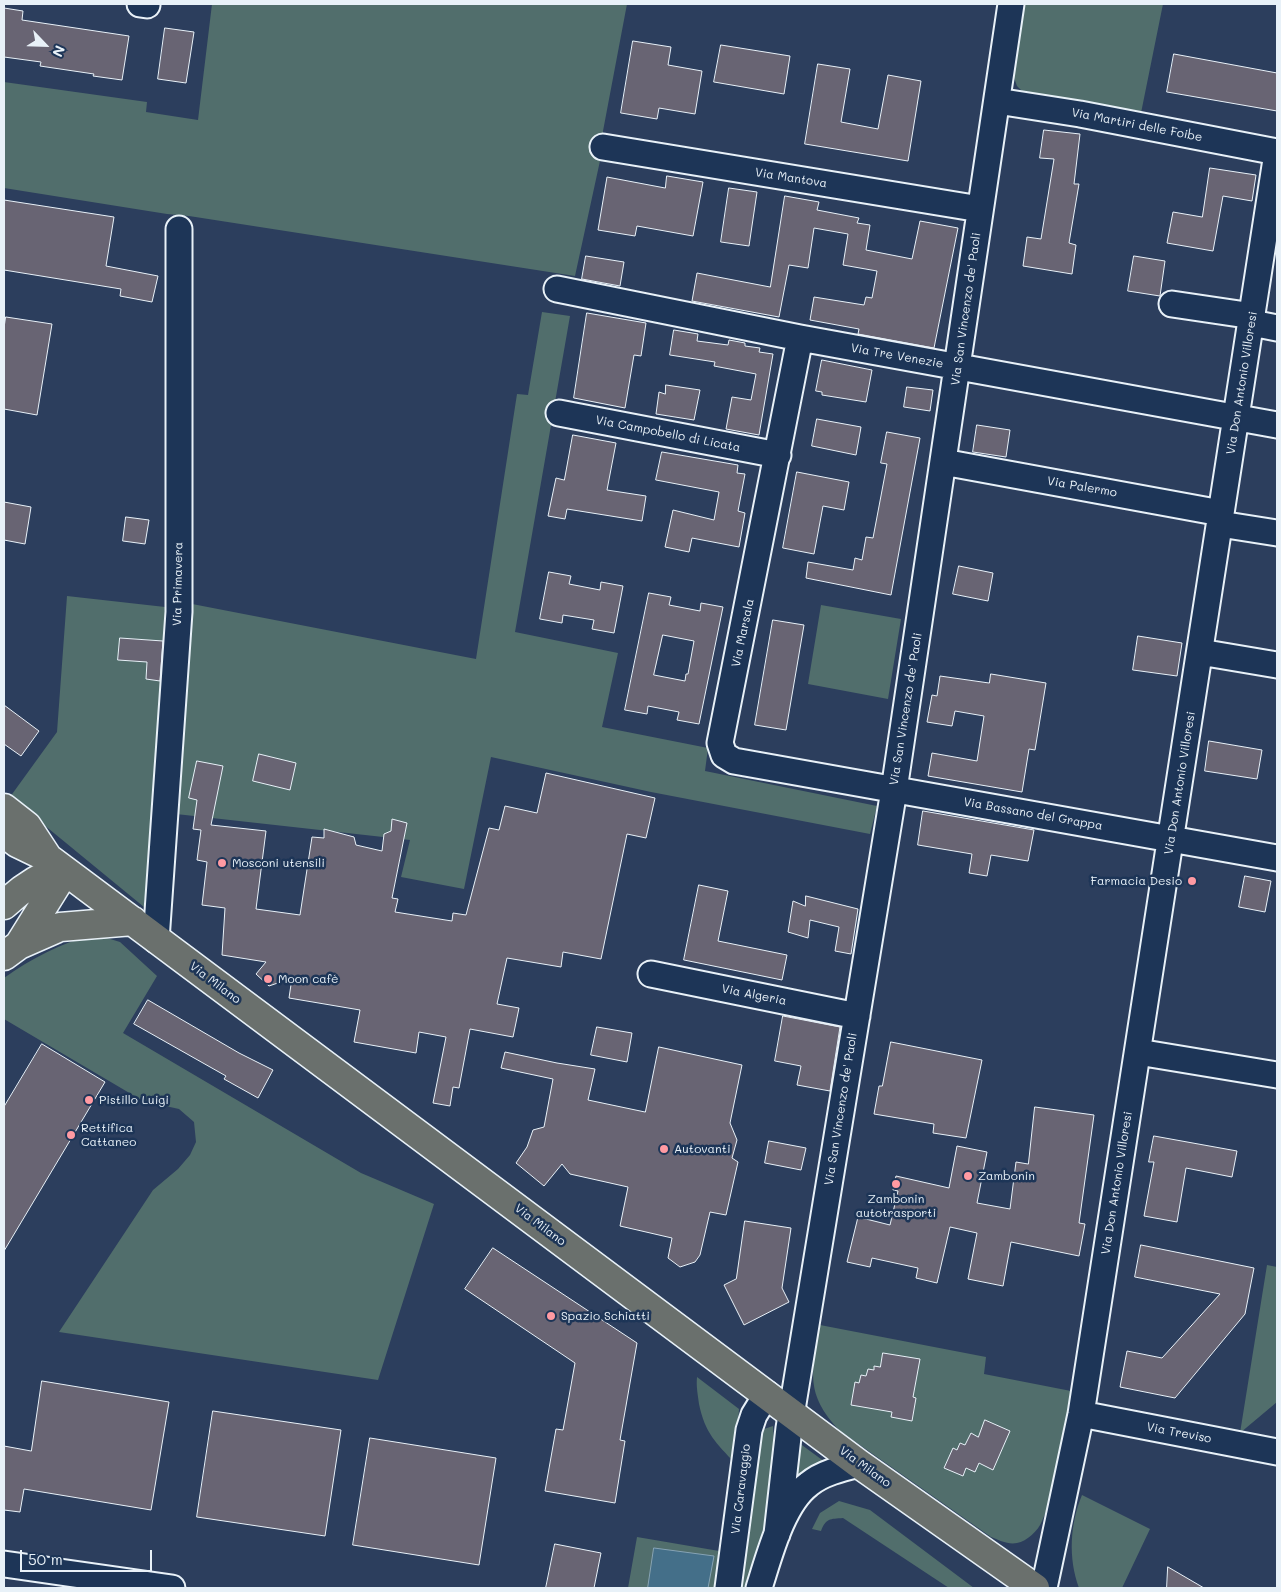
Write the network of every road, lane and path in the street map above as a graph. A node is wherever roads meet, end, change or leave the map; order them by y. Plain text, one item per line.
1 (1011, 4) edge
2 (997, 101) junction
3 (602, 147) dead end
4 (1277, 153) edge
5 (980, 210) junction
6 (179, 228) dead end
7 (558, 289) dead end
8 (1172, 304) dead end
9 (1252, 320) junction
10 (1277, 328) edge
11 (800, 338) junction
12 (958, 366) junction
13 (559, 413) dead end
14 (1237, 418) junction
15 (1277, 425) edge
16 (778, 455) junction
17 (944, 462) junction
18 (1221, 518) junction
19 (1277, 533) edge
20 (1200, 652) junction
21 (1277, 664) edge
22 (894, 790) junction
23 (4, 808) edge
24 (4, 833) edge
25 (1171, 839) junction
26 (1277, 858) edge
27 (54, 863) junction
28 (4, 905) edge
29 (133, 921) junction
30 (156, 940) junction
31 (11, 950) edge
32 (651, 974) dead end
33 (857, 1016) junction
34 (1138, 1052) junction
35 (1277, 1075) edge
36 (767, 1394) junction
37 (792, 1413) junction
38 (1081, 1414) junction
39 (1277, 1452) edge
40 (859, 1464) junction
41 (777, 1534) junction
42 (4, 1564) edge
43 (172, 1588) edge
44 (728, 1588) edge
45 (759, 1588) edge
46 (1035, 1588) edge
47 (1044, 1588) edge

1 - 2 street, Via San Vincenzo de' Paoli
2 - 4 street, Via Martiri delle Foibe
2 - 5 street, Via San Vincenzo de' Paoli
3 - 5 street, Via Mantova
4 - 9 street, Via Don Antonio Villoresi
5 - 12 street, Via San Vincenzo de' Paoli
6 - 30 street, Via Primavera
7 - 11 street, Via Tre Venezie
8 - 9 street
9 - 10 street
9 - 14 street, Via Don Antonio Villoresi
11 - 12 street, Via Tre Venezie
11 - 16 street, Via Marsala
12 - 14 street, Via Tre Venezie
12 - 17 street, Via San Vincenzo de' Paoli
13 - 16 street, Via Campobello di Licata
14 - 15 street, Via Tre Venezie
14 - 18 street, Via Don Antonio Villoresi
16 - 22 street, Via Marsala
17 - 18 street, Via Palermo
17 - 22 street, Via San Vincenzo de' Paoli
18 - 19 street, Via Palermo
18 - 20 street, Via Don Antonio Villoresi
20 - 21 street
20 - 25 street, Via Don Antonio Villoresi
22 - 25 street, Via Bassano del Grappa
22 - 33 street, Via San Vincenzo de' Paoli
23 - 27 main road, Via Milano
24 - 27 main road, Via Milano
25 - 26 street, Via Bassano del Grappa
25 - 34 street, Via Don Antonio Villoresi
27 - 28 main road
27 - 29 main road, Via Milano
27 - 31 main road
29 - 30 main road, Via Milano
29 - 31 main road
30 - 36 main road, Via Milano
32 - 33 street, Via Algeria
33 - 37 street, Via San Vincenzo de' Paoli
34 - 35 street
34 - 38 street, Via Don Antonio Villoresi
36 - 37 main road, Via Milano
36 - 44 street, Via Caravaggio
37 - 40 main road, Via Milano
37 - 41 street
38 - 39 street, Via Treviso
38 - 47 street, Via Don Antonio Villoresi
40 - 41 street
40 - 46 main road, Via Milano
41 - 45 street
42 - 43 street

